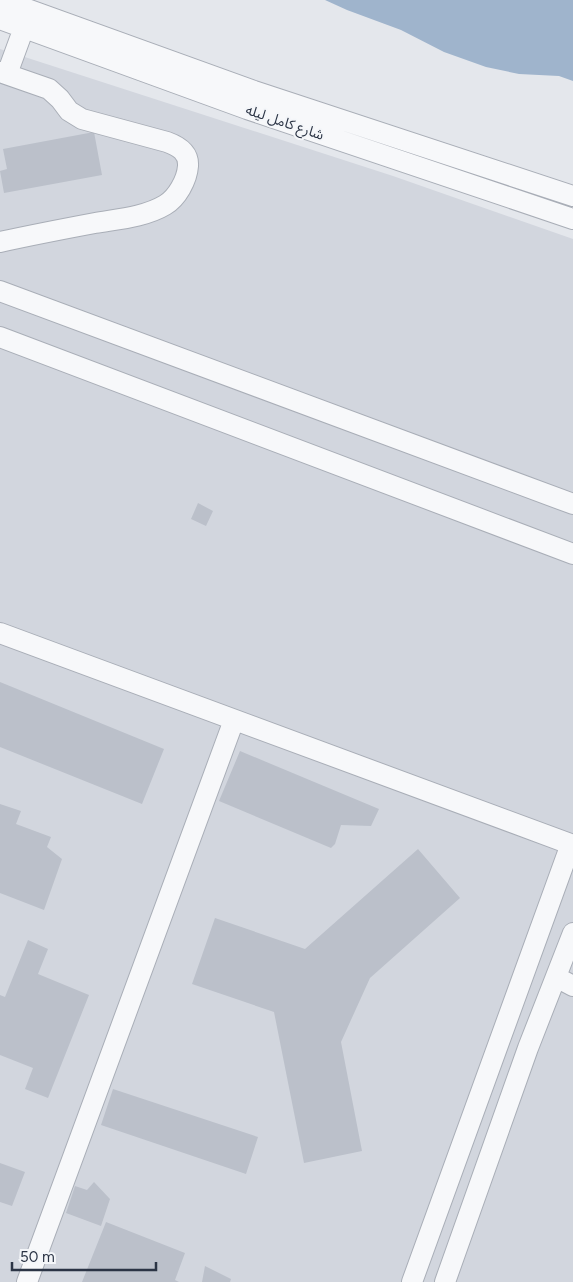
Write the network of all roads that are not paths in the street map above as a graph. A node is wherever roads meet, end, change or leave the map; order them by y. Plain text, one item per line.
1 (3, 14) edge
2 (27, 18) junction
3 (4, 73) edge
4 (573, 196) edge
5 (573, 219) edge
6 (0, 242) edge
7 (0, 291) edge
8 (0, 337) edge
9 (573, 504) edge
10 (573, 554) edge
11 (0, 633) edge
12 (234, 720) junction
13 (572, 845) edge
14 (573, 933) edge
15 (564, 981) edge
16 (27, 1282) edge
17 (412, 1282) edge
18 (445, 1282) edge

1 - 2 street, شارع كامل ليله
2 - 3 street
2 - 4 street, شارع كامل ليله
2 - 5 street, شارع كامل ليله
3 - 6 street
7 - 9 street
8 - 10 street
11 - 12 street
12 - 13 street
12 - 16 street
13 - 17 street
14 - 15 street
15 - 18 street

